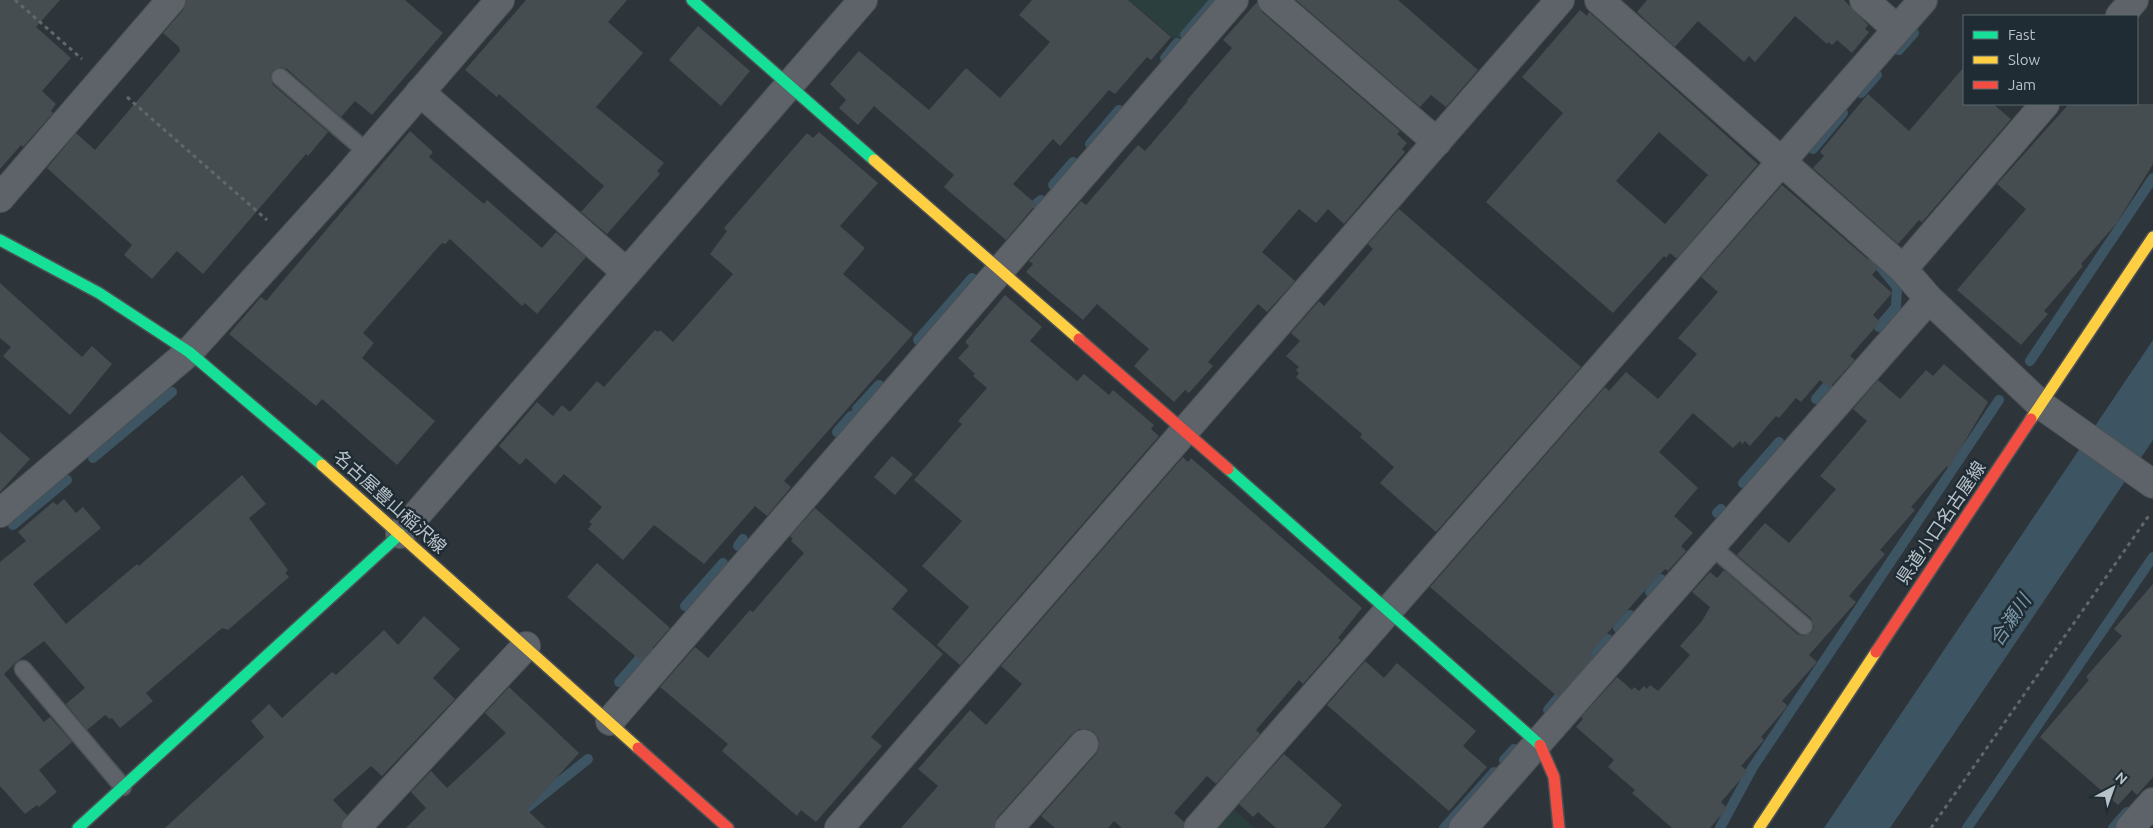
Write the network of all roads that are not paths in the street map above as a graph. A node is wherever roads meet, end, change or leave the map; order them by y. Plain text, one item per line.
1 (171, 0) edge
2 (500, 0) edge
3 (692, 0) edge
4 (863, 0) edge
5 (1234, 0) edge
6 (1272, 0) edge
7 (1560, 0) edge
8 (1599, 0) edge
9 (1864, 0) edge
10 (1922, 0) edge
11 (2134, 0) edge
12 (2121, 15) edge
13 (1897, 29) junction
14 (280, 77) dead end
15 (788, 84) junction
16 (420, 92) junction
17 (2044, 105) edge
18 (1437, 142) junction
19 (368, 153) junction
20 (1781, 161) junction
21 (0, 198) edge
22 (2153, 237) edge
23 (0, 240) edge
24 (999, 269) junction
25 (1903, 269) junction
26 (626, 272) junction
27 (1929, 299) junction
28 (188, 352) junction
29 (2041, 405) junction
30 (1186, 432) junction
31 (2153, 484) edge
32 (0, 513) edge
33 (400, 534) junction
34 (1711, 546) junction
35 (1388, 611) junction
36 (1804, 626) dead end
37 (526, 646) junction
38 (24, 669) dead end
39 (610, 721) junction
40 (1538, 741) junction
41 (1084, 744) dead end
42 (123, 787) junction
43 (2153, 802) edge
44 (78, 828) edge
45 (356, 828) edge
46 (728, 828) edge
47 (839, 828) edge
48 (1009, 828) edge
49 (1198, 828) edge
50 (1463, 828) edge
51 (1559, 828) edge
52 (1759, 828) edge
53 (2130, 828) edge

1 - 21 street
2 - 16 street
3 - 15 street
4 - 15 street
5 - 24 street
6 - 18 street
7 - 18 street
8 - 20 street
9 - 13 street
10 - 13 street
11 - 12 street
13 - 20 street
14 - 19 lane
15 - 24 street
15 - 26 street
16 - 19 street
16 - 26 street
17 - 25 street
18 - 30 street
19 - 28 street
20 - 25 street
20 - 35 street
22 - 29 street, 県道小口名古屋線
23 - 28 street, 名古屋豊山稲沢線
24 - 30 street
24 - 39 street
25 - 27 street
26 - 33 street
27 - 29 street
27 - 34 street
28 - 32 street
28 - 33 street, 名古屋豊山稲沢線
29 - 31 street
29 - 52 street, 県道小口名古屋線
30 - 35 street
30 - 47 street
33 - 37 street, 名古屋豊山稲沢線
33 - 42 street
34 - 36 lane
34 - 40 street
35 - 40 street
35 - 49 street
37 - 39 street, 名古屋豊山稲沢線
37 - 45 street
38 - 42 lane
39 - 46 street, 名古屋豊山稲沢線
40 - 50 street
40 - 51 street
41 - 48 street
42 - 44 street
43 - 53 street

